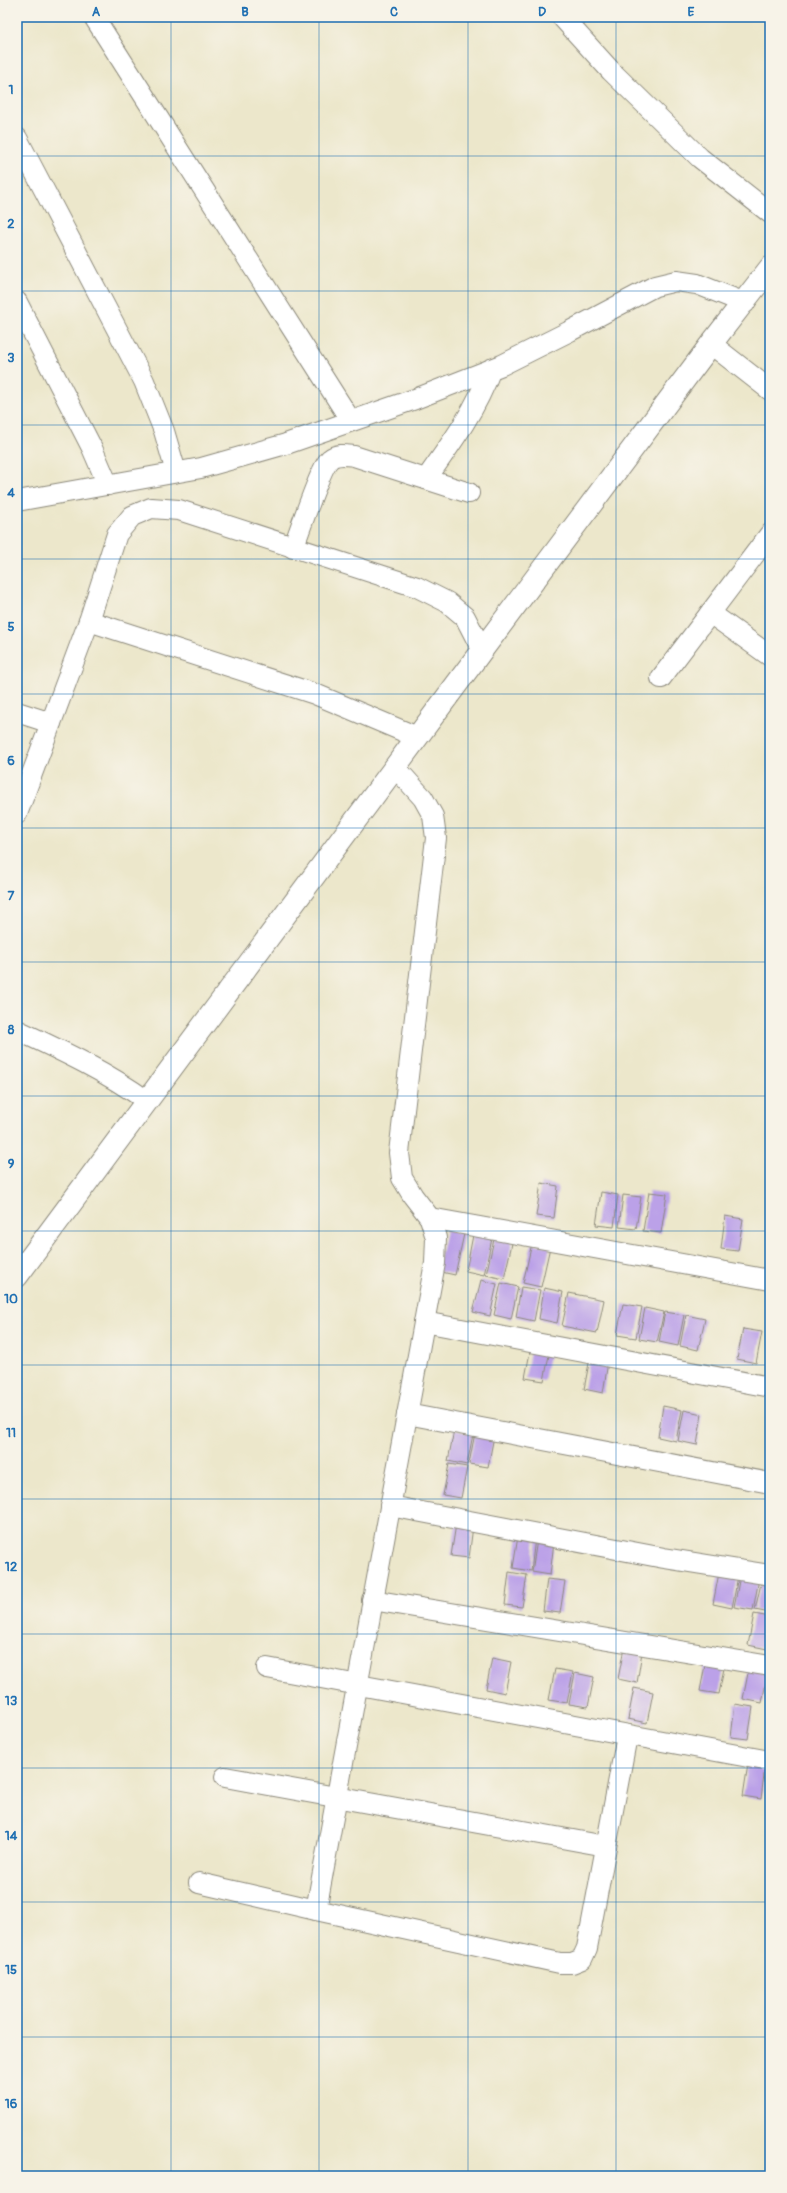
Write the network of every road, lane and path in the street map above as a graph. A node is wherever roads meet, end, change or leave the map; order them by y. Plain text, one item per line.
1 (94, 17) edge
2 (562, 17) edge
3 (17, 138) edge
4 (770, 213) edge
5 (770, 268) edge
6 (17, 302) edge
7 (745, 303) junction
8 (711, 344) junction
9 (491, 369) junction
10 (770, 390) edge
11 (351, 421) junction
12 (176, 472) junction
13 (426, 479) junction
14 (108, 485) junction
15 (469, 493) dead end
16 (17, 501) edge
17 (769, 537) edge
18 (293, 548) junction
19 (710, 614) junction
20 (89, 621) junction
21 (482, 650) junction
22 (770, 656) edge
23 (661, 678) dead end
24 (17, 712) edge
25 (51, 723) junction
26 (417, 737) junction
27 (395, 767) junction
28 (17, 814) edge
29 (17, 1030) edge
30 (147, 1101) junction
31 (430, 1218) junction
32 (17, 1276) edge
33 (770, 1280) edge
34 (424, 1322) junction
35 (770, 1387) edge
36 (407, 1414) junction
37 (770, 1482) edge
38 (390, 1506) junction
39 (770, 1574) edge
40 (372, 1600) junction
41 (770, 1666) edge
42 (267, 1668) dead end
43 (356, 1686) junction
44 (627, 1736) junction
45 (770, 1761) edge
46 (225, 1777) dead end
47 (336, 1798) junction
48 (606, 1846) junction
49 (199, 1883) dead end
50 (316, 1910) junction

1 - 11 street
2 - 4 street
3 - 12 street
5 - 7 street
6 - 14 street
7 - 8 street
7 - 9 street
8 - 10 street
8 - 21 street
9 - 11 street
9 - 13 street
11 - 12 street
12 - 14 street
13 - 15 street
13 - 18 street
14 - 16 street
17 - 19 street
18 - 20 street
18 - 21 street
19 - 22 street
19 - 23 street
20 - 25 street
20 - 26 street
21 - 26 street
24 - 25 street
25 - 28 street
26 - 27 street
27 - 30 street
27 - 31 street
29 - 30 street
30 - 32 street
31 - 33 street
31 - 34 street
34 - 35 street
34 - 36 street
36 - 37 street
36 - 38 street
38 - 39 street
38 - 40 street
40 - 41 street
40 - 43 street
42 - 43 street
43 - 44 street
43 - 47 street
44 - 45 street
44 - 48 street
46 - 47 street
47 - 48 street
47 - 50 street
48 - 50 street
49 - 50 street

